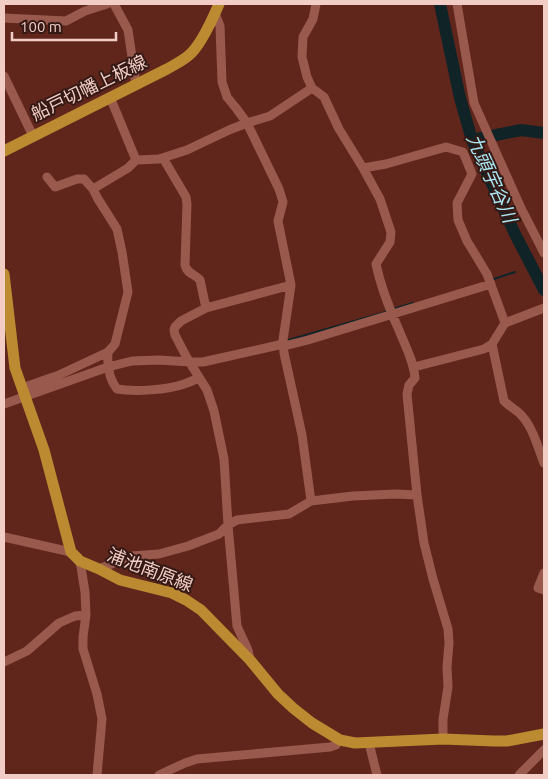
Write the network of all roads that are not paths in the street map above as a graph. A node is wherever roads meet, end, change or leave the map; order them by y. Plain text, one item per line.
1 (107, 4) edge
2 (114, 4) edge
3 (316, 4) edge
4 (457, 4) edge
5 (217, 8) edge
6 (4, 18) edge
7 (4, 76) edge
8 (136, 84) junction
9 (312, 88) junction
10 (110, 97) junction
11 (247, 123) junction
12 (33, 136) junction
13 (4, 151) edge
14 (163, 158) junction
15 (136, 160) junction
16 (363, 168) junction
17 (47, 177) dead end
18 (92, 188) junction
19 (544, 253) edge
20 (4, 274) edge
21 (490, 282) junction
22 (292, 285) junction
23 (206, 308) junction
24 (543, 308) edge
25 (391, 312) junction
26 (505, 323) junction
27 (283, 343) junction
28 (492, 344) junction
29 (108, 352) junction
30 (189, 360) junction
31 (108, 365) junction
32 (414, 367) junction
33 (199, 378) junction
34 (23, 392) junction
35 (4, 398) edge
36 (4, 404) edge
37 (544, 463) edge
38 (417, 495) junction
39 (311, 500) junction
40 (228, 525) junction
41 (4, 537) edge
42 (71, 552) junction
43 (80, 561) junction
44 (99, 568) junction
45 (544, 574) edge
46 (544, 590) edge
47 (86, 615) junction
48 (250, 660) junction
49 (4, 662) edge
50 (544, 734) edge
51 (444, 739) junction
52 (340, 740) junction
53 (369, 743) junction
54 (544, 750) edge
55 (97, 775) edge
56 (158, 775) edge
57 (377, 775) edge
58 (519, 775) edge

1 - 6 street
2 - 8 street
3 - 9 street
4 - 19 street
5 - 8 main road, 船戸切幡上板線
5 - 11 street
7 - 12 street
8 - 10 main road, 船戸切幡上板線
9 - 11 street
9 - 16 street
10 - 12 main road, 船戸切幡上板線
10 - 15 street
11 - 14 street
11 - 22 street
12 - 13 main road, 船戸切幡上板線
14 - 15 street
14 - 23 street
15 - 18 street
16 - 21 street
16 - 25 street
17 - 18 street
18 - 29 street
20 - 34 main road
21 - 25 street
21 - 26 street
22 - 23 street
22 - 27 street
23 - 30 street
24 - 26 street
25 - 27 street
25 - 32 street
26 - 28 street
27 - 30 street
27 - 39 street
28 - 32 street
28 - 37 street
29 - 31 street
29 - 34 street
30 - 31 street
30 - 33 street
31 - 33 street
31 - 34 street
32 - 38 street
33 - 40 street
34 - 35 street
34 - 36 street
34 - 42 main road
38 - 39 street
38 - 51 street
39 - 40 street
40 - 44 street
40 - 48 street
41 - 42 street
42 - 43 main road, 浦池南原線
43 - 44 main road, 浦池南原線
43 - 47 street
44 - 48 main road, 浦池南原線
45 - 46 street
47 - 49 street
47 - 55 street
48 - 52 main road, 浦池南原線
50 - 51 main road, 浦池南原線
51 - 53 main road, 浦池南原線
52 - 53 main road, 浦池南原線
52 - 56 street
53 - 57 street
54 - 58 street

